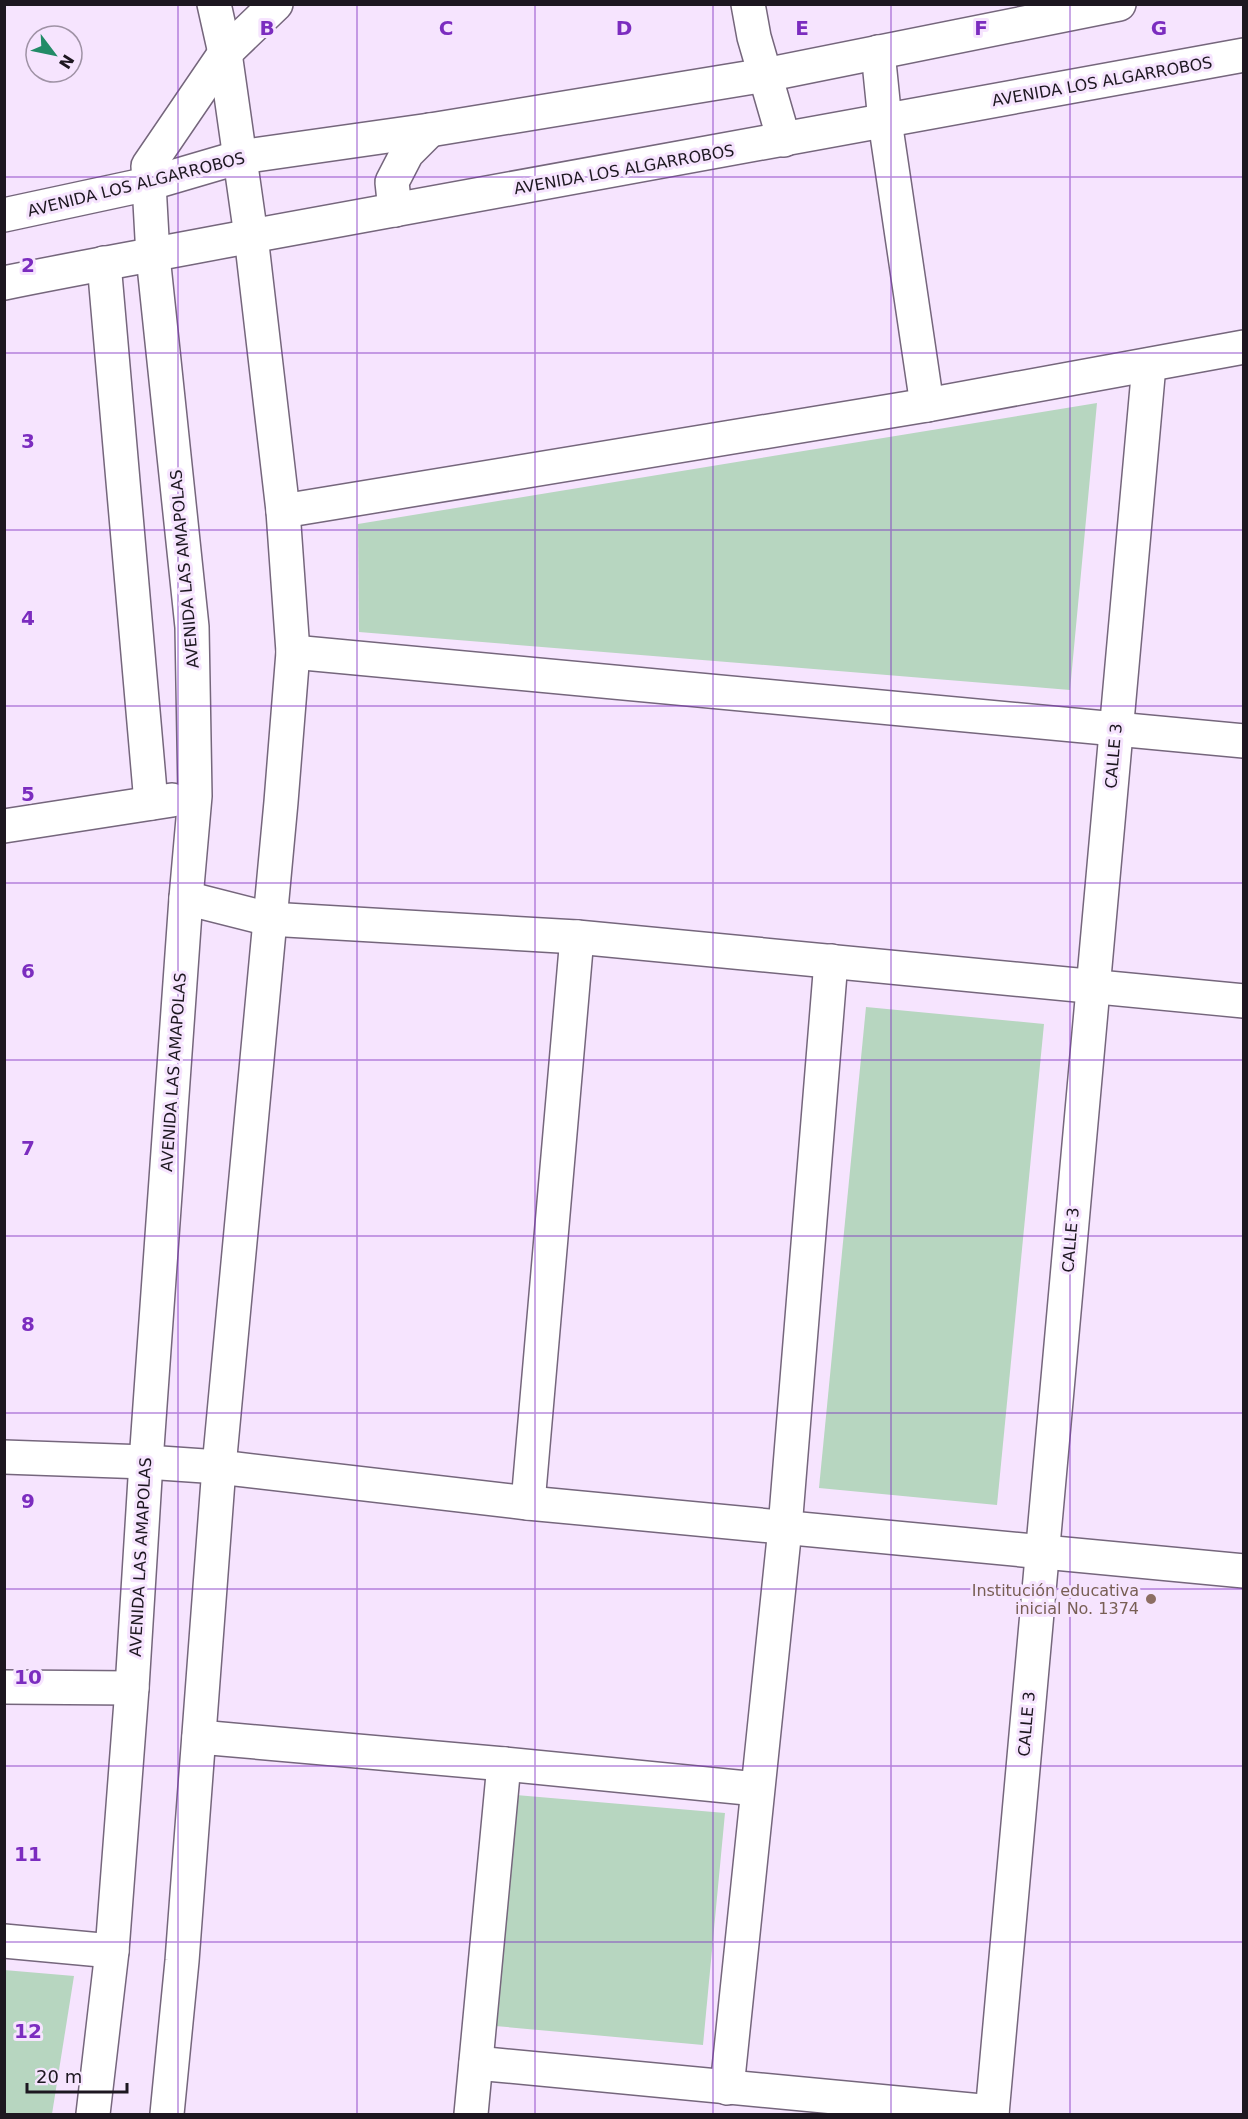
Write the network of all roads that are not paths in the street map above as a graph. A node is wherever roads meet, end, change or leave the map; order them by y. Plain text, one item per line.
1 (214, 4) edge
2 (276, 4) edge
3 (748, 4) edge
4 (1119, 4) edge
5 (878, 52) junction
6 (225, 53) junction
7 (1244, 55) edge
8 (765, 75) junction
9 (885, 122) junction
10 (430, 130) junction
11 (784, 140) junction
12 (240, 157) junction
13 (148, 184) junction
14 (395, 210) junction
15 (4, 216) edge
16 (252, 236) junction
17 (153, 256) junction
18 (104, 263) junction
19 (4, 283) edge
20 (1244, 347) edge
21 (1149, 365) junction
22 (927, 405) junction
23 (283, 511) junction
24 (292, 652) junction
25 (1116, 729) junction
26 (1244, 741) edge
27 (195, 796) junction
28 (151, 803) junction
29 (4, 826) edge
30 (186, 898) junction
31 (269, 919) junction
32 (577, 937) junction
33 (831, 961) junction
34 (1093, 987) junction
35 (1244, 1001) edge
36 (4, 1457) edge
37 (146, 1462) junction
38 (219, 1467) junction
39 (528, 1503) junction
40 (785, 1528) junction
41 (1041, 1552) junction
42 (1244, 1571) edge
43 (4, 1687) edge
44 (132, 1688) junction
45 (199, 1737) junction
46 (504, 1764) junction
47 (758, 1789) junction
48 (4, 1941) edge
49 (112, 1951) junction
50 (476, 2063) junction
51 (727, 2088) junction
52 (992, 2113) edge
53 (93, 2115) edge
54 (167, 2115) edge
55 (471, 2115) edge

1 - 6 street
2 - 6 street, AVENIDA LAS AMAPOLAS
3 - 8 street
4 - 5 street, AVENIDA LOS ALGARROBOS
5 - 8 street, AVENIDA LOS ALGARROBOS
5 - 9 street
6 - 12 street
6 - 13 street, AVENIDA LAS AMAPOLAS
7 - 9 street, AVENIDA LOS ALGARROBOS
8 - 10 street, AVENIDA LOS ALGARROBOS
8 - 11 street
9 - 11 street, AVENIDA LOS ALGARROBOS
9 - 22 street
10 - 12 street, AVENIDA LOS ALGARROBOS
10 - 14 street
11 - 14 street, AVENIDA LOS ALGARROBOS
12 - 13 street, AVENIDA LOS ALGARROBOS
12 - 16 street
13 - 15 street, AVENIDA LOS ALGARROBOS
13 - 17 street, AVENIDA LAS AMAPOLAS
14 - 16 street, AVENIDA LOS ALGARROBOS
16 - 17 street, AVENIDA LOS ALGARROBOS
16 - 23 street
17 - 18 street, AVENIDA LOS ALGARROBOS
17 - 27 street, AVENIDA LAS AMAPOLAS
18 - 19 street, AVENIDA LOS ALGARROBOS
18 - 28 street
20 - 21 street
21 - 22 street
21 - 25 street, CALLE 3
22 - 23 street
23 - 24 street
24 - 25 street
24 - 31 street
25 - 26 street
25 - 34 street, CALLE 3
27 - 28 street
27 - 30 street, AVENIDA LAS AMAPOLAS
28 - 29 street
30 - 31 street
30 - 37 street, AVENIDA LAS AMAPOLAS
31 - 32 street
31 - 38 street
32 - 33 street
32 - 39 street
33 - 34 street
33 - 40 street
34 - 35 street
34 - 41 street, CALLE 3
36 - 37 street
37 - 38 street
37 - 44 street, AVENIDA LAS AMAPOLAS
38 - 39 street
38 - 45 street
39 - 40 street
40 - 41 street
40 - 47 street
41 - 42 street
41 - 52 street, CALLE 3
43 - 44 street
44 - 49 street, AVENIDA LAS AMAPOLAS
45 - 46 street
45 - 54 street
46 - 47 street
46 - 50 street
47 - 51 street
48 - 49 street
49 - 53 street, AVENIDA LAS AMAPOLAS
50 - 51 street
50 - 55 street
51 - 52 street

